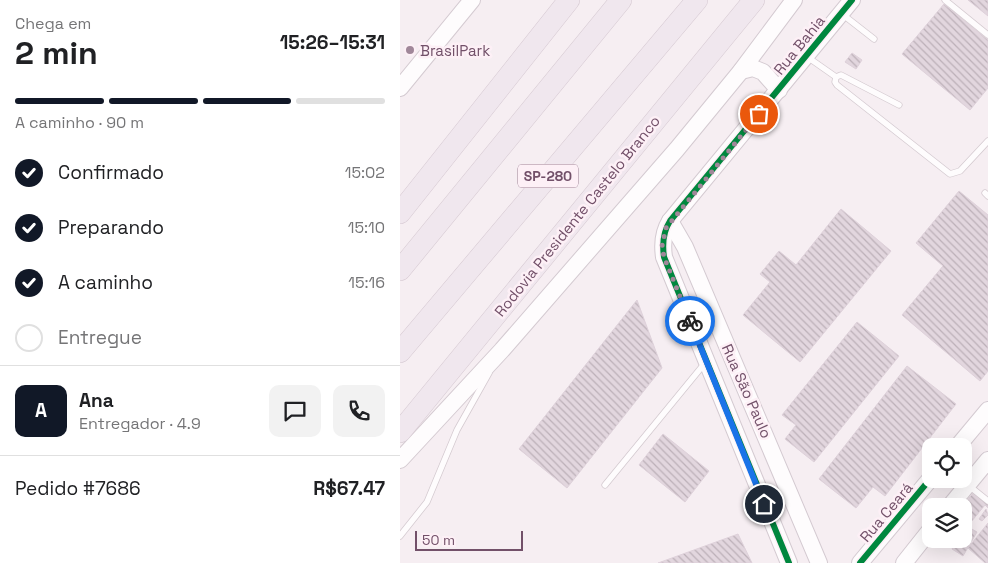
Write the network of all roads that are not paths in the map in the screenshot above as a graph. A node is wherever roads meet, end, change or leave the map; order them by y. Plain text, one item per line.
1 (472, 0) edge
2 (569, 0) edge
3 (621, 0) edge
4 (697, 0) edge
5 (754, 0) edge
6 (794, 0) edge
7 (852, 0) edge
8 (945, 0) edge
9 (841, 13) junction
10 (988, 35) edge
11 (874, 39) dead end
12 (806, 55) junction
13 (741, 71) junction
14 (836, 77) junction
15 (400, 88) edge
16 (779, 90) junction
17 (899, 105) dead end
18 (988, 141) edge
19 (400, 213) edge
20 (670, 221) junction
21 (685, 247) junction
22 (664, 257) junction
23 (400, 270) edge
24 (673, 279) joint
25 (502, 350) junction
26 (400, 352) edge
27 (706, 362) junction
28 (988, 410) edge
29 (400, 432) edge
30 (965, 438) edge
31 (400, 460) edge
32 (988, 460) edge
33 (972, 479) edge
34 (605, 485) dead end
35 (972, 487) edge
36 (923, 488) edge
37 (965, 488) edge
38 (957, 498) edge
39 (988, 501) edge
40 (804, 526) junction
41 (400, 536) edge
42 (779, 539) junction
43 (922, 540) edge
44 (789, 563) edge
45 (819, 563) edge
46 (860, 563) edge
47 (904, 563) edge

1 - 15 street
2 - 19 highway
3 - 23 highway
4 - 26 highway, SP-280
5 - 29 highway, Rodovia Presidente Castelo Branco
6 - 13 street
7 - 9 street, Rua Bahia
8 - 10 lane
9 - 11 lane
9 - 12 street, Rua Bahia
12 - 14 lane
12 - 16 street, Rua Bahia
13 - 16 street, Rua Bahia
13 - 25 street
14 - 17 lane
14 - 18 lane
16 - 20 street, Rua Bahia
20 - 21 street, Rua São Paulo
20 - 22 street, Rua Bahia
21 - 22 street
21 - 40 street, Rua São Paulo
22 - 24 street, Rua Bahia
24 - 27 street, Rua São Paulo
25 - 31 street
25 - 41 lane
27 - 34 lane
27 - 42 street, Rua São Paulo
28 - 30 street
32 - 33 street
35 - 39 lane
36 - 46 street, Rua Ceará
37 - 38 street
40 - 42 street
40 - 45 street, Rua São Paulo
42 - 44 street, Rua São Paulo
43 - 47 street

